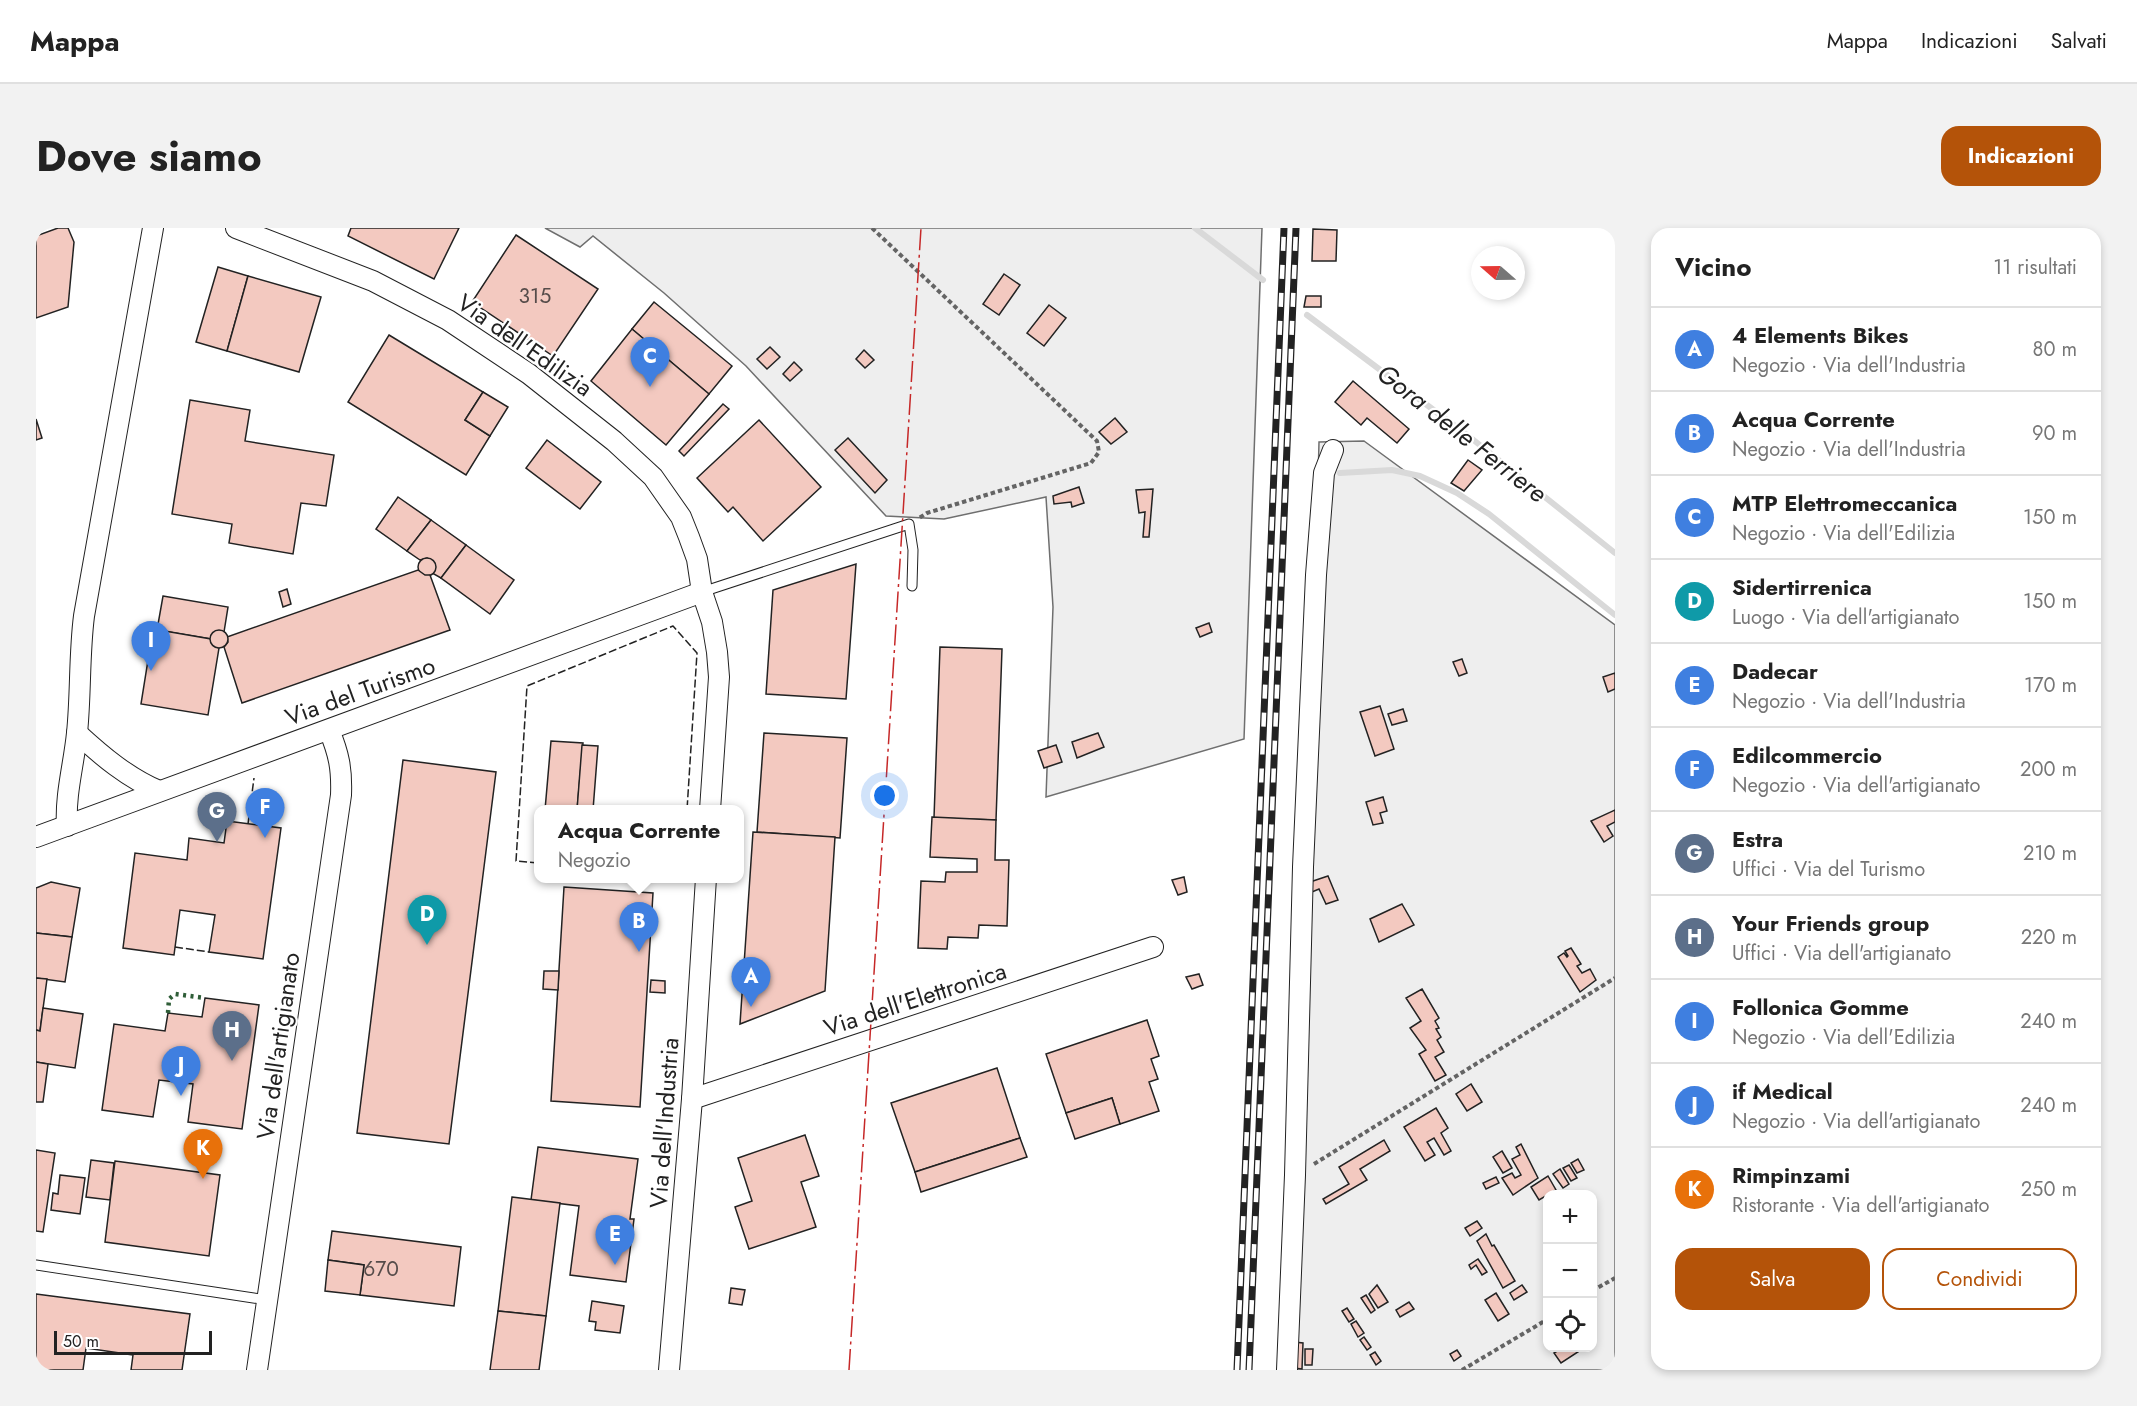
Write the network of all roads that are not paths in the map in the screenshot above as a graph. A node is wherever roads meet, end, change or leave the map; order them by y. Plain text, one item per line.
1 (153, 228) edge
2 (236, 228) edge
3 (1333, 450) dead end
4 (912, 586) dead end
5 (702, 592) junction
6 (329, 730) junction
7 (77, 733) junction
8 (159, 791) junction
9 (710, 805) edge
10 (67, 826) junction
11 (36, 837) edge
12 (706, 883) edge
13 (1153, 947) dead end
14 (692, 1099) junction
15 (36, 1265) edge
16 (267, 1300) junction
17 (257, 1370) edge
18 (669, 1370) edge
19 (1287, 1370) edge

1 - 7 street
2 - 5 street, Via dell'Edilizia
3 - 19 street
4 - 5 lane
5 - 6 street, Via del Turismo
5 - 9 street
6 - 8 street, Via del Turismo
6 - 16 street, Via dell'artigianato
7 - 8 street
7 - 10 street
8 - 10 street, Via del Turismo
10 - 11 street, Via del Turismo
12 - 14 street, Via dell'Industria
13 - 14 street, Via dell'Elettronica
14 - 18 street, Via dell'Industria
15 - 16 lane
16 - 17 street, Via dell'artigianato

